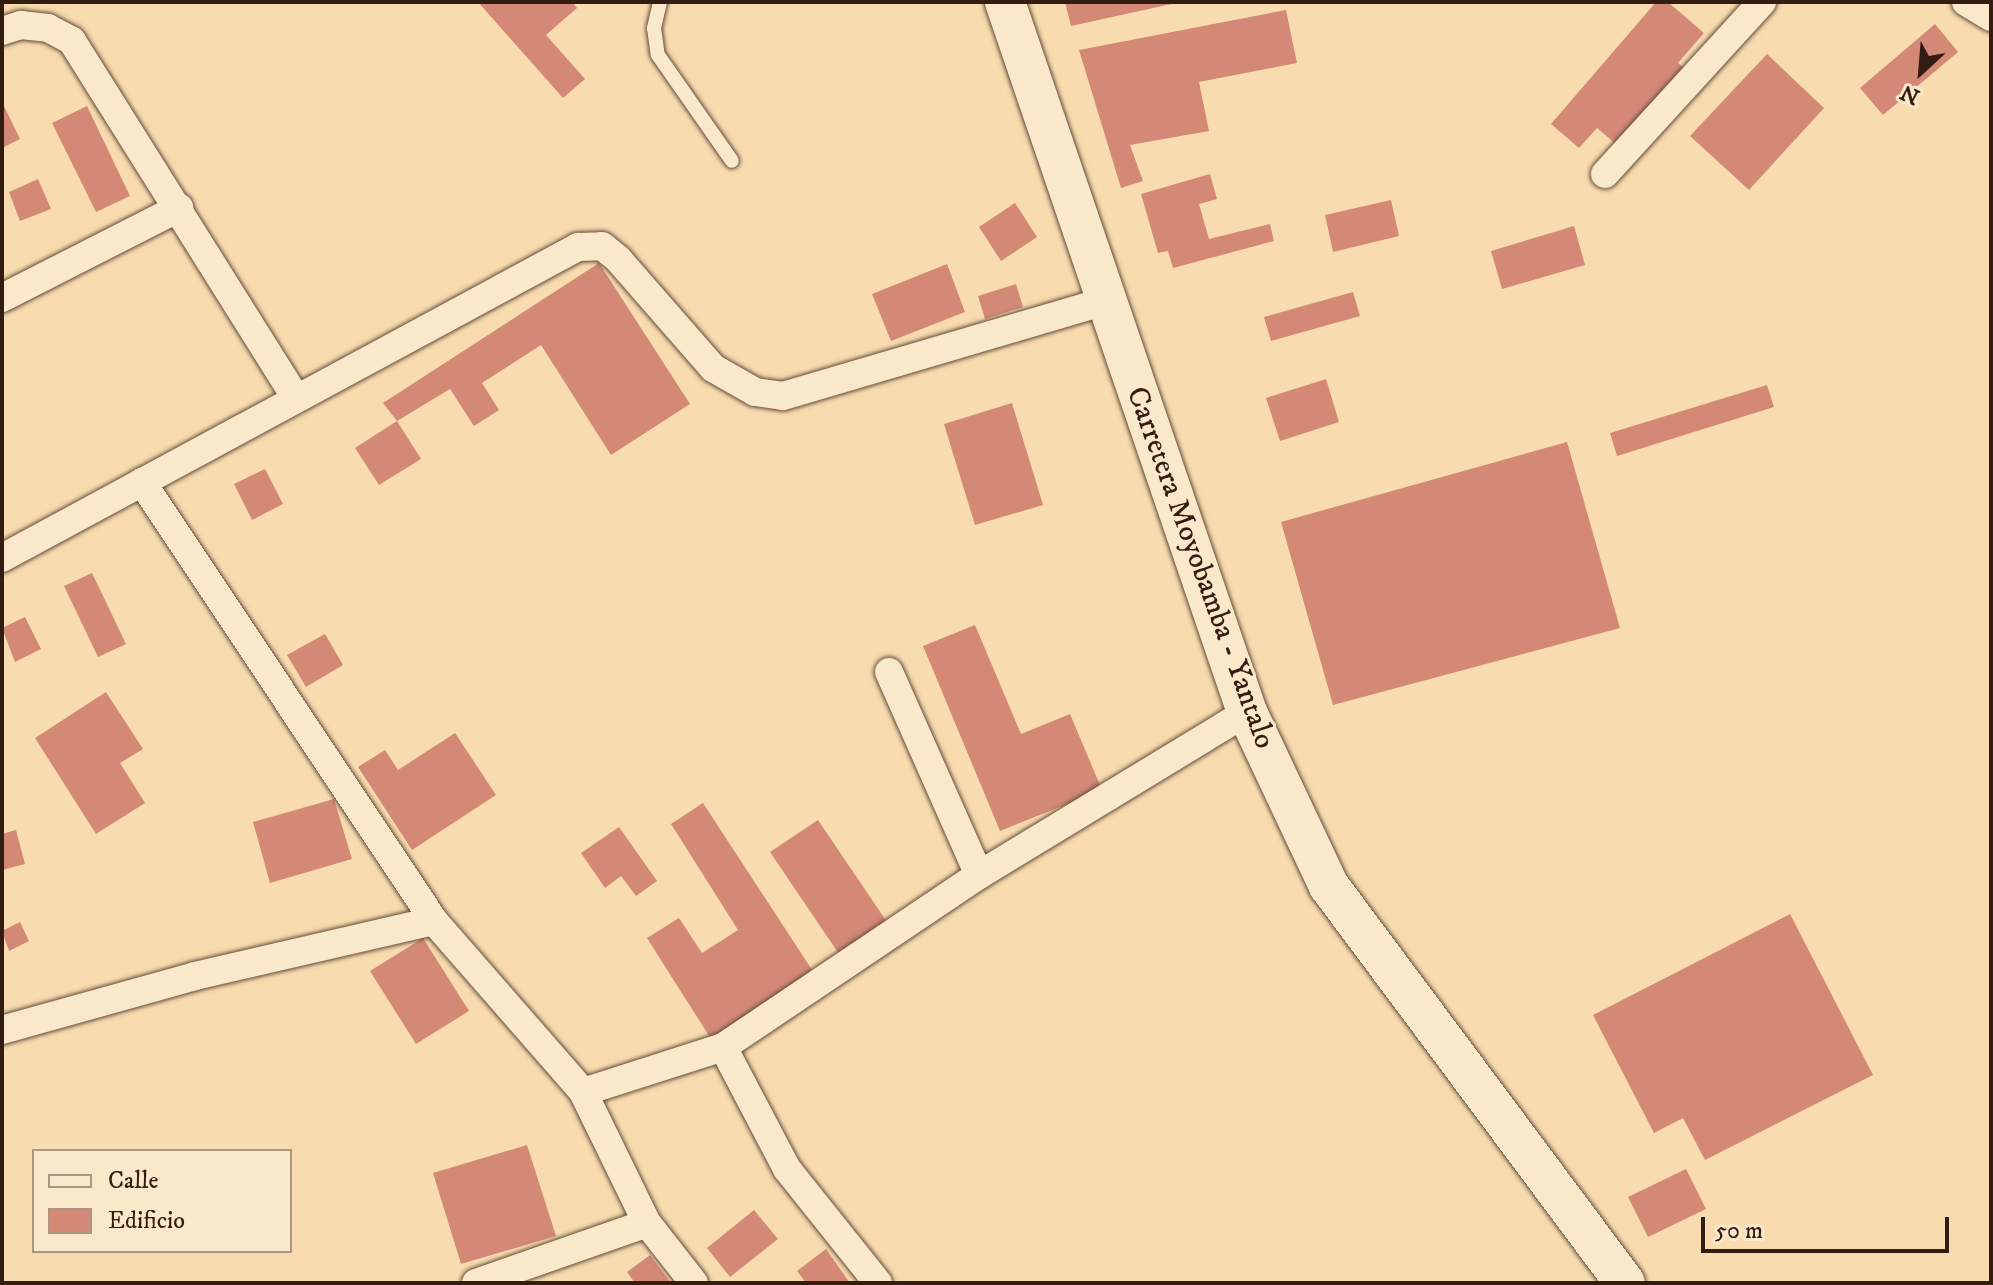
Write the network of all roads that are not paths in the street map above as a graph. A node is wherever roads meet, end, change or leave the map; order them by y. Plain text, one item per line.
1 (660, 2) edge
2 (1005, 2) edge
3 (1762, 2) edge
4 (1966, 2) edge
5 (1991, 17) edge
6 (2, 31) edge
7 (732, 161) dead end
8 (1605, 174) dead end
9 (179, 208) junction
10 (2, 298) edge
11 (1106, 301) junction
12 (295, 396) junction
13 (142, 482) junction
14 (2, 558) edge
15 (889, 672) dead end
16 (1247, 712) junction
17 (979, 875) junction
18 (434, 921) junction
19 (2, 1030) edge
20 (723, 1047) junction
21 (583, 1092) junction
22 (647, 1223) junction
23 (476, 1283) edge
24 (694, 1283) edge
25 (878, 1283) edge
26 (1625, 1283) edge

1 - 7 lane
2 - 11 main road, Carretera Moyobamba - Yantalo
3 - 8 street
4 - 5 street
6 - 9 street
9 - 10 street
9 - 12 street
11 - 12 street
11 - 16 main road, Carretera Moyobamba - Yantalo
12 - 13 street
13 - 14 street
13 - 18 street
15 - 17 street
16 - 17 street
16 - 26 main road, Carretera Moyobamba - Yantalo
17 - 20 street
18 - 19 street
18 - 21 street
20 - 21 street
20 - 25 street
21 - 22 street
22 - 23 street
22 - 24 street

